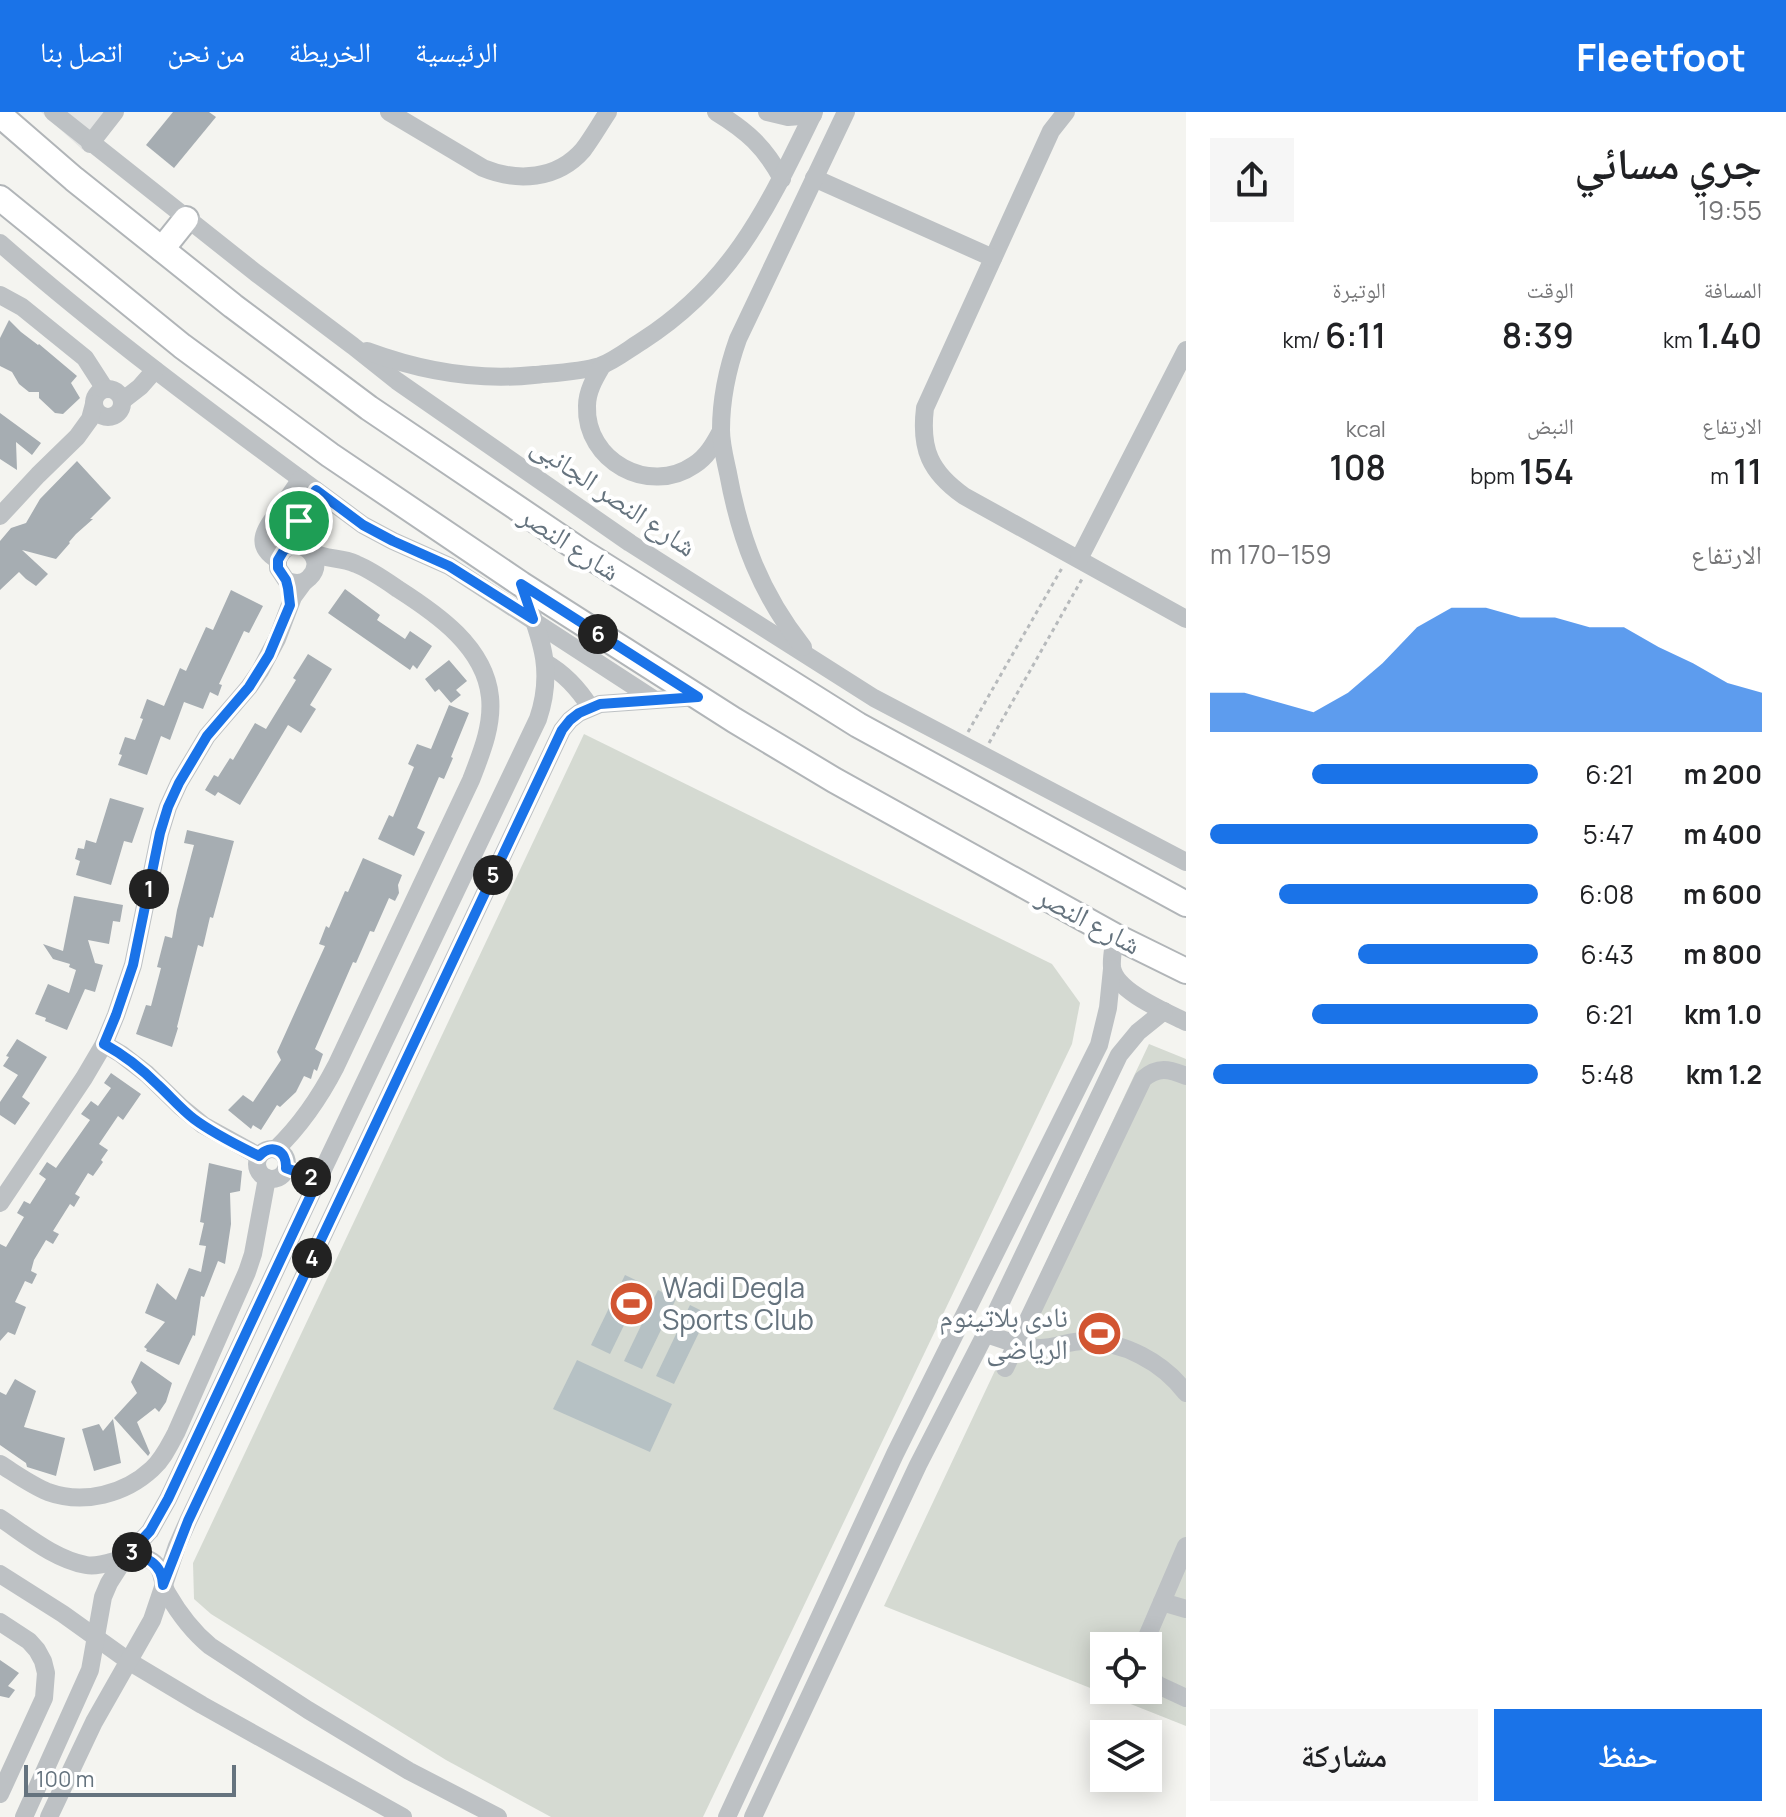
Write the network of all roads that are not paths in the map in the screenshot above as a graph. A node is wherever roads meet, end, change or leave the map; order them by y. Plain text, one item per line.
1 (115, 112) edge
2 (389, 112) edge
3 (608, 112) edge
4 (716, 112) edge
5 (767, 112) edge
6 (846, 112) edge
7 (1066, 112) edge
8 (55, 113) edge
9 (814, 114) edge
10 (0, 115) edge
11 (90, 144) junction
12 (814, 178) junction
13 (782, 179) junction
14 (0, 198) edge
15 (186, 219) junction
16 (0, 243) edge
17 (162, 249) junction
18 (993, 258) junction
19 (0, 295) edge
20 (353, 346) junction
21 (1186, 350) edge
22 (602, 366) junction
23 (155, 370) junction
24 (100, 396) junction
25 (122, 401) junction
26 (111, 417) junction
27 (721, 431) junction
28 (77, 437) junction
29 (308, 485) junction
30 (0, 516) edge
31 (278, 560) junction
32 (1080, 560) junction
33 (303, 565) junction
34 (521, 584) junction
35 (533, 619) junction
36 (1186, 619) edge
37 (812, 659) junction
38 (546, 663) junction
39 (698, 697) junction
40 (655, 700) junction
41 (590, 707) junction
42 (1186, 862) edge
43 (1184, 896) edge
44 (1115, 936) junction
45 (1112, 969) junction
46 (1186, 971) edge
47 (1164, 1011) junction
48 (1186, 1022) edge
49 (104, 1044) junction
50 (1099, 1045) junction
51 (1119, 1055) junction
52 (1186, 1076) edge
53 (268, 1152) junction
54 (286, 1168) junction
55 (267, 1178) junction
56 (318, 1180) junction
57 (1, 1197) edge
58 (988, 1329) junction
59 (1018, 1339) junction
60 (1005, 1368) dead end
61 (1178, 1375) edge
62 (1186, 1393) edge
63 (895, 1454) junction
64 (0, 1464) edge
65 (918, 1465) junction
66 (0, 1518) edge
67 (1186, 1546) edge
68 (125, 1558) junction
69 (0, 1574) edge
70 (163, 1585) junction
71 (1162, 1602) junction
72 (1186, 1609) edge
73 (0, 1622) edge
74 (1149, 1632) edge
75 (97, 1639) junction
76 (130, 1662) junction
77 (1162, 1687) edge
78 (1186, 1698) edge
79 (0, 1794) edge
80 (24, 1817) edge
81 (49, 1817) edge
82 (403, 1817) edge
83 (498, 1817) edge
84 (727, 1817) edge
85 (753, 1817) edge

1 - 11 street
2 - 3 street
4 - 13 street
5 - 9 street
6 - 12 street
7 - 18 street
8 - 11 street, شارع النصر الجانبى
9 - 13 street
10 - 17 main road, شارع النصر
11 - 15 street, شارع النصر الجانبى
12 - 18 street
12 - 27 street
13 - 22 street
14 - 34 main road, شارع النصر
15 - 17 main road
15 - 20 street, شارع النصر الجانبى
16 - 23 street
17 - 43 main road, شارع النصر
18 - 32 street
19 - 24 street
20 - 22 street
20 - 37 street, شارع النصر الجانبى
21 - 32 street
22 - 27 street
23 - 25 street
23 - 29 street
24 - 25 street
24 - 26 street
24 - 28 street
25 - 26 street
26 - 28 street
27 - 37 street
28 - 30 street
29 - 31 street
29 - 33 street
29 - 35 street
31 - 33 street
31 - 33 street
32 - 36 street
33 - 49 street
33 - 53 street
34 - 35 street
34 - 39 main road, شارع النصر
35 - 38 street
35 - 40 street
37 - 42 street, شارع النصر الجانبى
38 - 41 street
38 - 56 street
39 - 40 street
39 - 44 main road, شارع النصر
40 - 41 street
41 - 70 street
44 - 45 street
44 - 46 main road, شارع النصر
45 - 47 street
45 - 50 street
47 - 48 street
47 - 51 street
49 - 53 street
49 - 57 street
50 - 51 street
50 - 63 street
51 - 58 street
52 - 59 street
53 - 54 street
53 - 55 street
54 - 55 street
54 - 56 street
55 - 64 street
56 - 68 street
58 - 59 street
58 - 65 street
59 - 60 street
59 - 61 street
61 - 62 street
63 - 65 street
63 - 84 street
65 - 85 street
66 - 68 street
67 - 71 street
68 - 70 street
68 - 75 street
69 - 75 street
70 - 76 street
70 - 83 street
71 - 72 street
71 - 74 street
73 - 79 street
75 - 76 street
75 - 80 street
76 - 81 street
76 - 82 street
77 - 78 street

